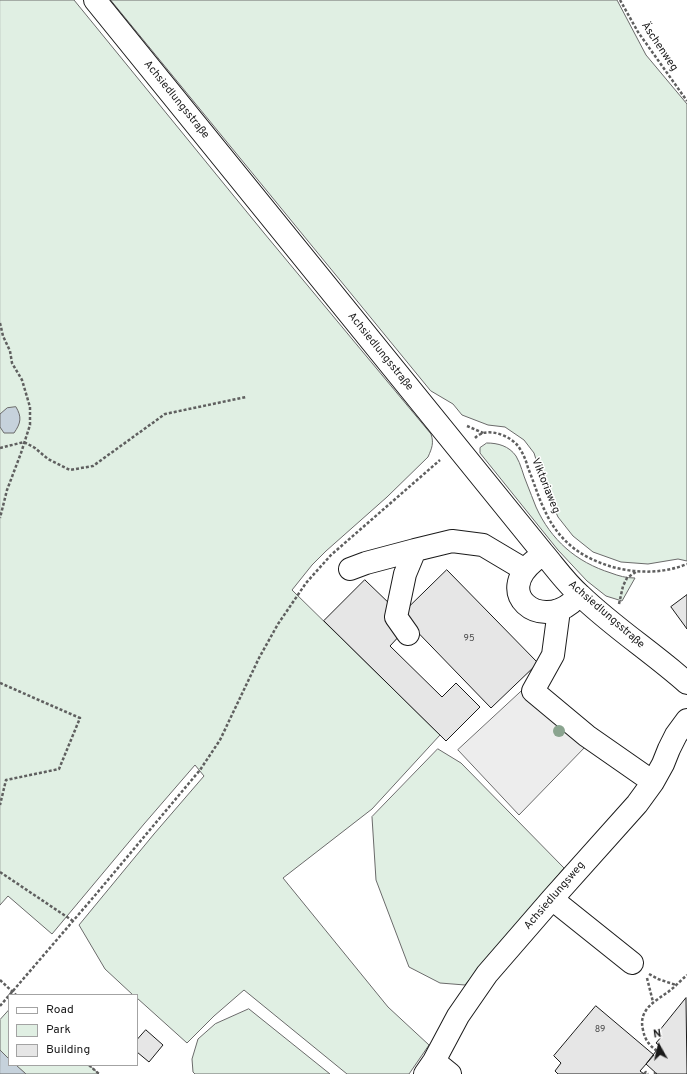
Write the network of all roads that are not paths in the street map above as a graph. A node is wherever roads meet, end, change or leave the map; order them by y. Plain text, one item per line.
1 (95, 0) edge
2 (415, 550) junction
3 (543, 553) junction
4 (350, 569) dead end
5 (525, 570) junction
6 (579, 595) junction
7 (559, 610) junction
8 (408, 634) dead end
9 (687, 683) edge
10 (687, 720) edge
11 (654, 782) junction
12 (552, 899) junction
13 (632, 963) dead end
14 (436, 1070) edge

1 - 3 street, Achsiedlungsstraße
2 - 4 street
2 - 5 street
2 - 8 street
3 - 5 street
3 - 6 street, Achsiedlungsstraße
5 - 7 street
6 - 7 street
6 - 9 street, Achsiedlungsstraße
7 - 11 street
10 - 11 street, Achsiedlungsweg
11 - 12 street, Achsiedlungsweg
12 - 13 street
12 - 14 street, Achsiedlungsweg

